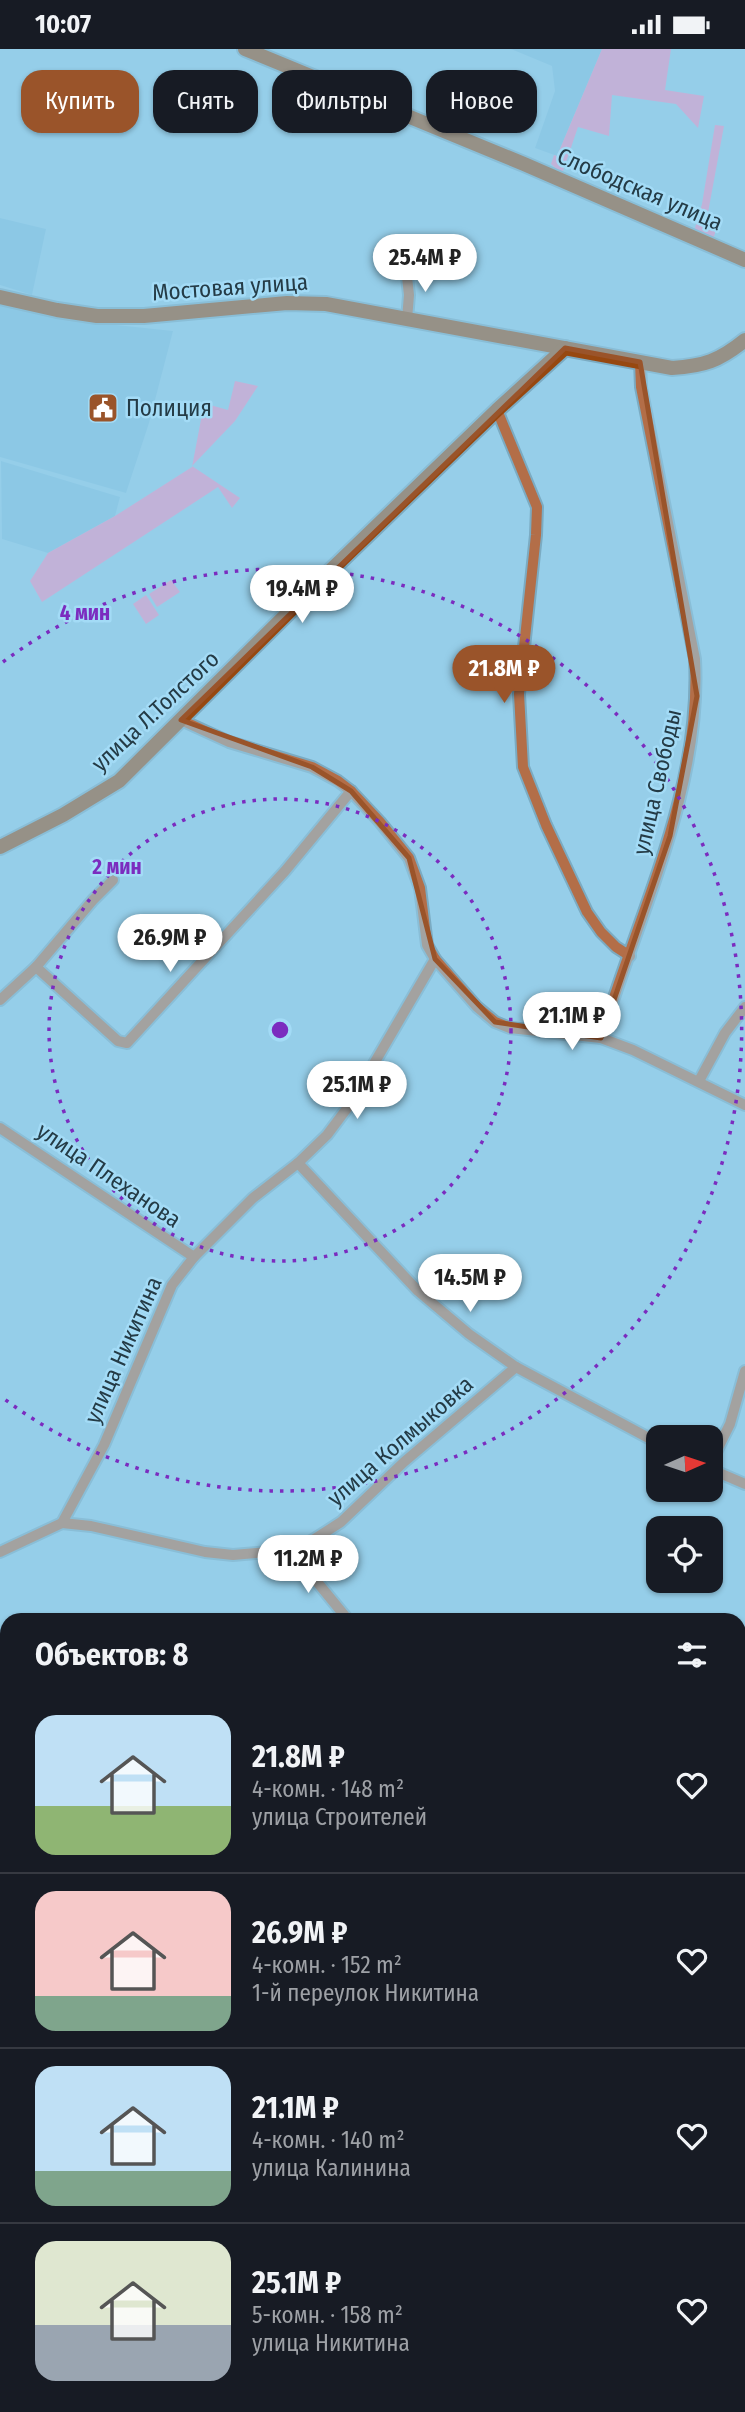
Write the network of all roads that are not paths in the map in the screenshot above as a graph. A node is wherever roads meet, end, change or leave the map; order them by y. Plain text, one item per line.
1 (245, 49) edge
2 (745, 260) edge
3 (406, 268) dead end
4 (0, 297) edge
5 (407, 319) junction
6 (745, 340) edge
7 (565, 348) junction
8 (640, 362) junction
9 (497, 410) junction
10 (181, 720) junction
11 (351, 792) junction
12 (0, 848) edge
13 (113, 880) dead end
14 (630, 956) junction
15 (435, 959) junction
16 (36, 967) junction
17 (0, 1000) edge
18 (745, 1007) edge
19 (601, 1038) junction
20 (699, 1081) junction
21 (745, 1105) edge
22 (0, 1128) edge
23 (298, 1163) junction
24 (194, 1257) junction
25 (516, 1367) junction
26 (745, 1371) edge
27 (646, 1437) edge
28 (723, 1439) edge
29 (723, 1473) edge
30 (745, 1484) edge
31 (62, 1523) junction
32 (291, 1550) junction
33 (0, 1552) edge
34 (342, 1613) edge

1 - 2 street, Слободская улица
3 - 5 street
4 - 5 street, Мостовая улица
5 - 7 street, Мостовая улица
6 - 8 street, Мостовая улица
7 - 8 street, Мостовая улица
7 - 9 street, улица Л.Толстого
8 - 14 street, улица Свободы
9 - 10 street, улица Л.Толстого
9 - 14 street
10 - 11 street
10 - 12 street, улица Л.Толстого
11 - 15 street
11 - 16 street
13 - 16 street
14 - 19 street, улица Свободы
15 - 19 street
15 - 23 street, улица Никитина
16 - 17 street
18 - 20 street
19 - 20 street
20 - 21 street
22 - 24 street, улица Плеханова
23 - 24 street, улица Никитина
23 - 25 street
24 - 31 street, улица Никитина
25 - 27 street
25 - 32 street, улица Колмыковка
26 - 28 street
29 - 30 street
31 - 32 street, улица Колмыковка
31 - 33 street
32 - 34 street

